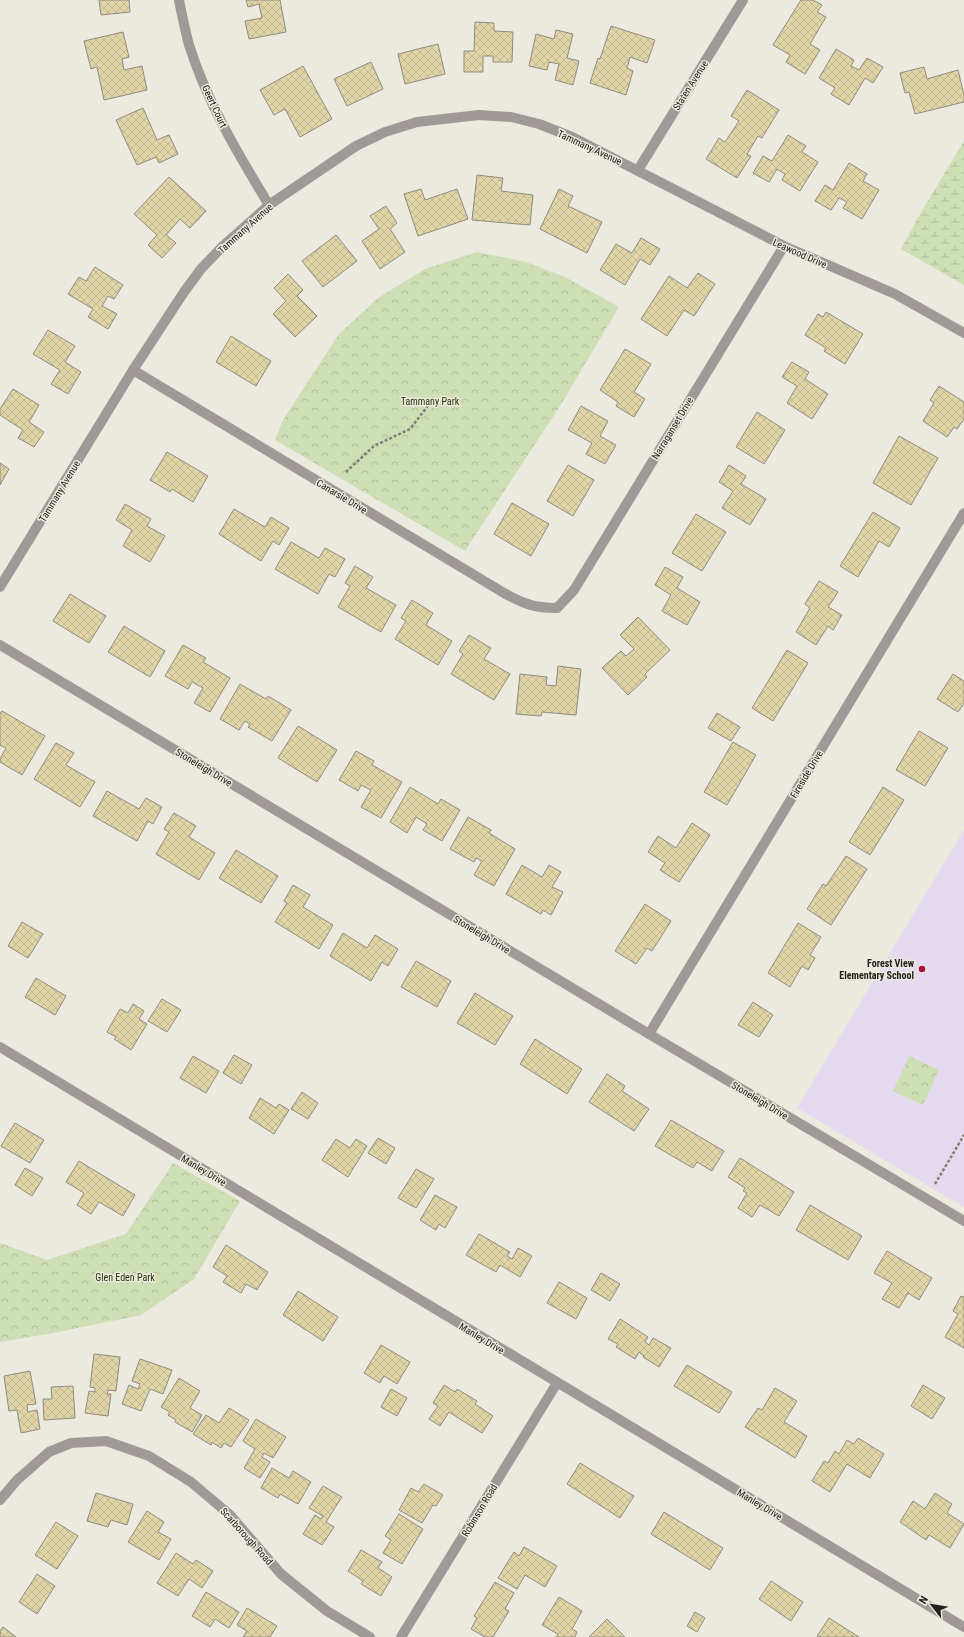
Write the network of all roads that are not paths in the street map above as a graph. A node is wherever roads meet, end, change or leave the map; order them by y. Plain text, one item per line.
1 (179, 0) edge
2 (743, 0) edge
3 (638, 170) junction
4 (269, 205) junction
5 (784, 246) junction
6 (964, 333) edge
7 (132, 370) junction
8 (964, 513) edge
9 (0, 587) edge
10 (557, 608) joint
11 (0, 645) edge
12 (649, 1034) junction
13 (0, 1048) edge
14 (964, 1221) edge
15 (557, 1383) junction
16 (0, 1500) edge
17 (964, 1627) edge
18 (370, 1637) edge
19 (401, 1637) edge

1 - 4 street, Geert Court
2 - 3 street, Staten Avenue
3 - 4 street, Tammany Avenue
3 - 5 street, Leawood Drive
4 - 7 street, Tammany Avenue
5 - 6 street, Leawood Drive
5 - 10 street, Narraganset Drive
7 - 9 street, Tammany Avenue
7 - 10 street, Canarsie Drive
8 - 12 street, Fireside Drive
11 - 12 street, Stoneleigh Drive
12 - 14 street, Stoneleigh Drive
13 - 15 street, Manley Drive
15 - 17 street, Manley Drive
15 - 19 street, Robinson Road
16 - 18 street, Scarborough Road

